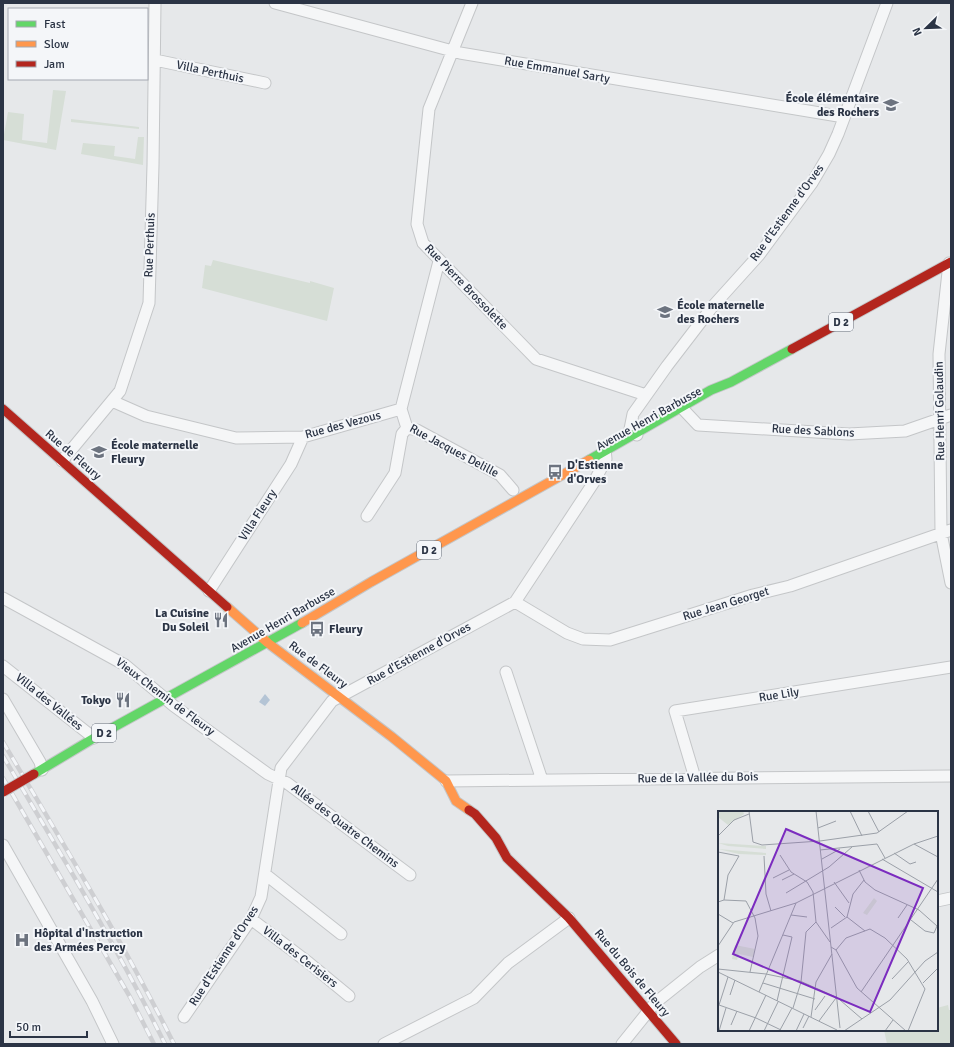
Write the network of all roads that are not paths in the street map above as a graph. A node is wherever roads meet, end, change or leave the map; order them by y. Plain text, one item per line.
1 (155, 3) edge
2 (275, 3) edge
3 (472, 3) edge
4 (887, 3) edge
5 (452, 51) junction
6 (155, 60) junction
7 (265, 83) dead end
8 (844, 117) junction
9 (439, 261) junction
10 (950, 262) edge
11 (646, 395) junction
12 (112, 402) junction
13 (3, 409) edge
14 (401, 409) junction
15 (684, 410) junction
16 (951, 415) edge
17 (940, 419) junction
18 (407, 428) junction
19 (637, 435) junction
20 (303, 437) junction
21 (605, 454) junction
22 (62, 461) junction
23 (513, 490) dead end
24 (366, 516) dead end
25 (946, 532) edge
26 (951, 583) edge
27 (209, 591) junction
28 (3, 598) edge
29 (515, 602) junction
30 (268, 643) junction
31 (3, 666) edge
32 (951, 668) edge
33 (506, 672) dead end
34 (341, 697) junction
35 (3, 699) edge
36 (168, 699) junction
37 (94, 738) junction
38 (38, 772) junction
39 (951, 776) edge
40 (695, 778) junction
41 (280, 780) junction
42 (542, 780) junction
43 (446, 781) junction
44 (3, 792) edge
45 (3, 845) edge
46 (265, 874) junction
47 (410, 875) dead end
48 (951, 898) edge
49 (938, 901) edge
50 (252, 918) junction
51 (569, 918) junction
52 (341, 934) dead end
53 (718, 956) edge
54 (349, 996) dead end
55 (648, 1010) junction
56 (184, 1017) dead end
57 (113, 1044) edge
58 (384, 1044) edge
59 (622, 1044) edge
60 (676, 1044) edge

1 - 6 street, Rue Perthuis
2 - 5 street, Rue Emmanuel Sarty
3 - 5 street, Rue Pierre Brossolette
4 - 8 street, Rue d'Estienne d'Orves
5 - 8 street, Rue Emmanuel Sarty
5 - 9 street, Rue Pierre Brossolette
6 - 7 street, Villa Perthuis
6 - 12 street, Rue Perthuis
8 - 11 street, Rue d'Estienne d'Orves
9 - 11 street, Rue Pierre Brossolette
9 - 14 street
10 - 15 main road, Avenue Henri Barbusse / D 2
10 - 17 street, Rue Henri Golaudin
11 - 19 street, Rue d'Estienne d'Orves
12 - 20 street, Rue des Vezous
12 - 22 street, Rue Perthuis
13 - 22 main road, Rue de Fleury
14 - 18 street, Rue Jacques Delille
14 - 20 street, Rue des Vezous
15 - 17 street, Rue des Sablons
15 - 19 main road, Avenue Henri Barbusse / D 2
16 - 17 street, Rue des Sablons
17 - 25 street, Rue Henri Golaudin
18 - 23 street, Rue Jacques Delille
18 - 24 street
19 - 21 main road, Avenue Henri Barbusse / D 2
20 - 27 street, Villa Fleury
21 - 29 street, Rue d'Estienne d'Orves
21 - 30 main road, Avenue Henri Barbusse / D 2
22 - 27 main road, Rue de Fleury
25 - 26 street, Rue Henri Golaudin
25 - 29 street, Rue Jean Georget
27 - 30 main road, Rue de Fleury
28 - 36 street, Vieux Chemin de Fleury
29 - 34 street, Rue d'Estienne d'Orves
30 - 34 main road, Rue de Fleury
30 - 36 main road, Avenue Henri Barbusse / D 2
31 - 37 street, Villa des Vallées
32 - 40 street, Rue Lily
33 - 42 street
34 - 41 street, Rue d'Estienne d'Orves
34 - 43 main road, Rue de Fleury
35 - 38 street
36 - 37 main road, Avenue Henri Barbusse / D 2
36 - 41 street, Vieux Chemin de Fleury
37 - 38 main road, Avenue Henri Barbusse / D 2
38 - 44 main road, Avenue Henri Barbusse / D 2, bridge
39 - 40 street, Rue de la Vallée du Bois
40 - 42 street, Rue de la Vallée du Bois
41 - 46 street, Rue d'Estienne d'Orves
41 - 47 street, Allée des Quatre Chemins
42 - 43 street, Rue de la Vallée du Bois
43 - 51 main road, Rue de Fleury
45 - 57 street
46 - 50 street, Rue d'Estienne d'Orves
46 - 52 street
48 - 49 street
50 - 54 street, Villa des Cerisiers
50 - 56 street, Rue d'Estienne d'Orves
51 - 55 main road, Rue du Bois de Fleury
51 - 58 street
53 - 55 street
55 - 59 street
55 - 60 main road, Rue du Bois de Fleury

